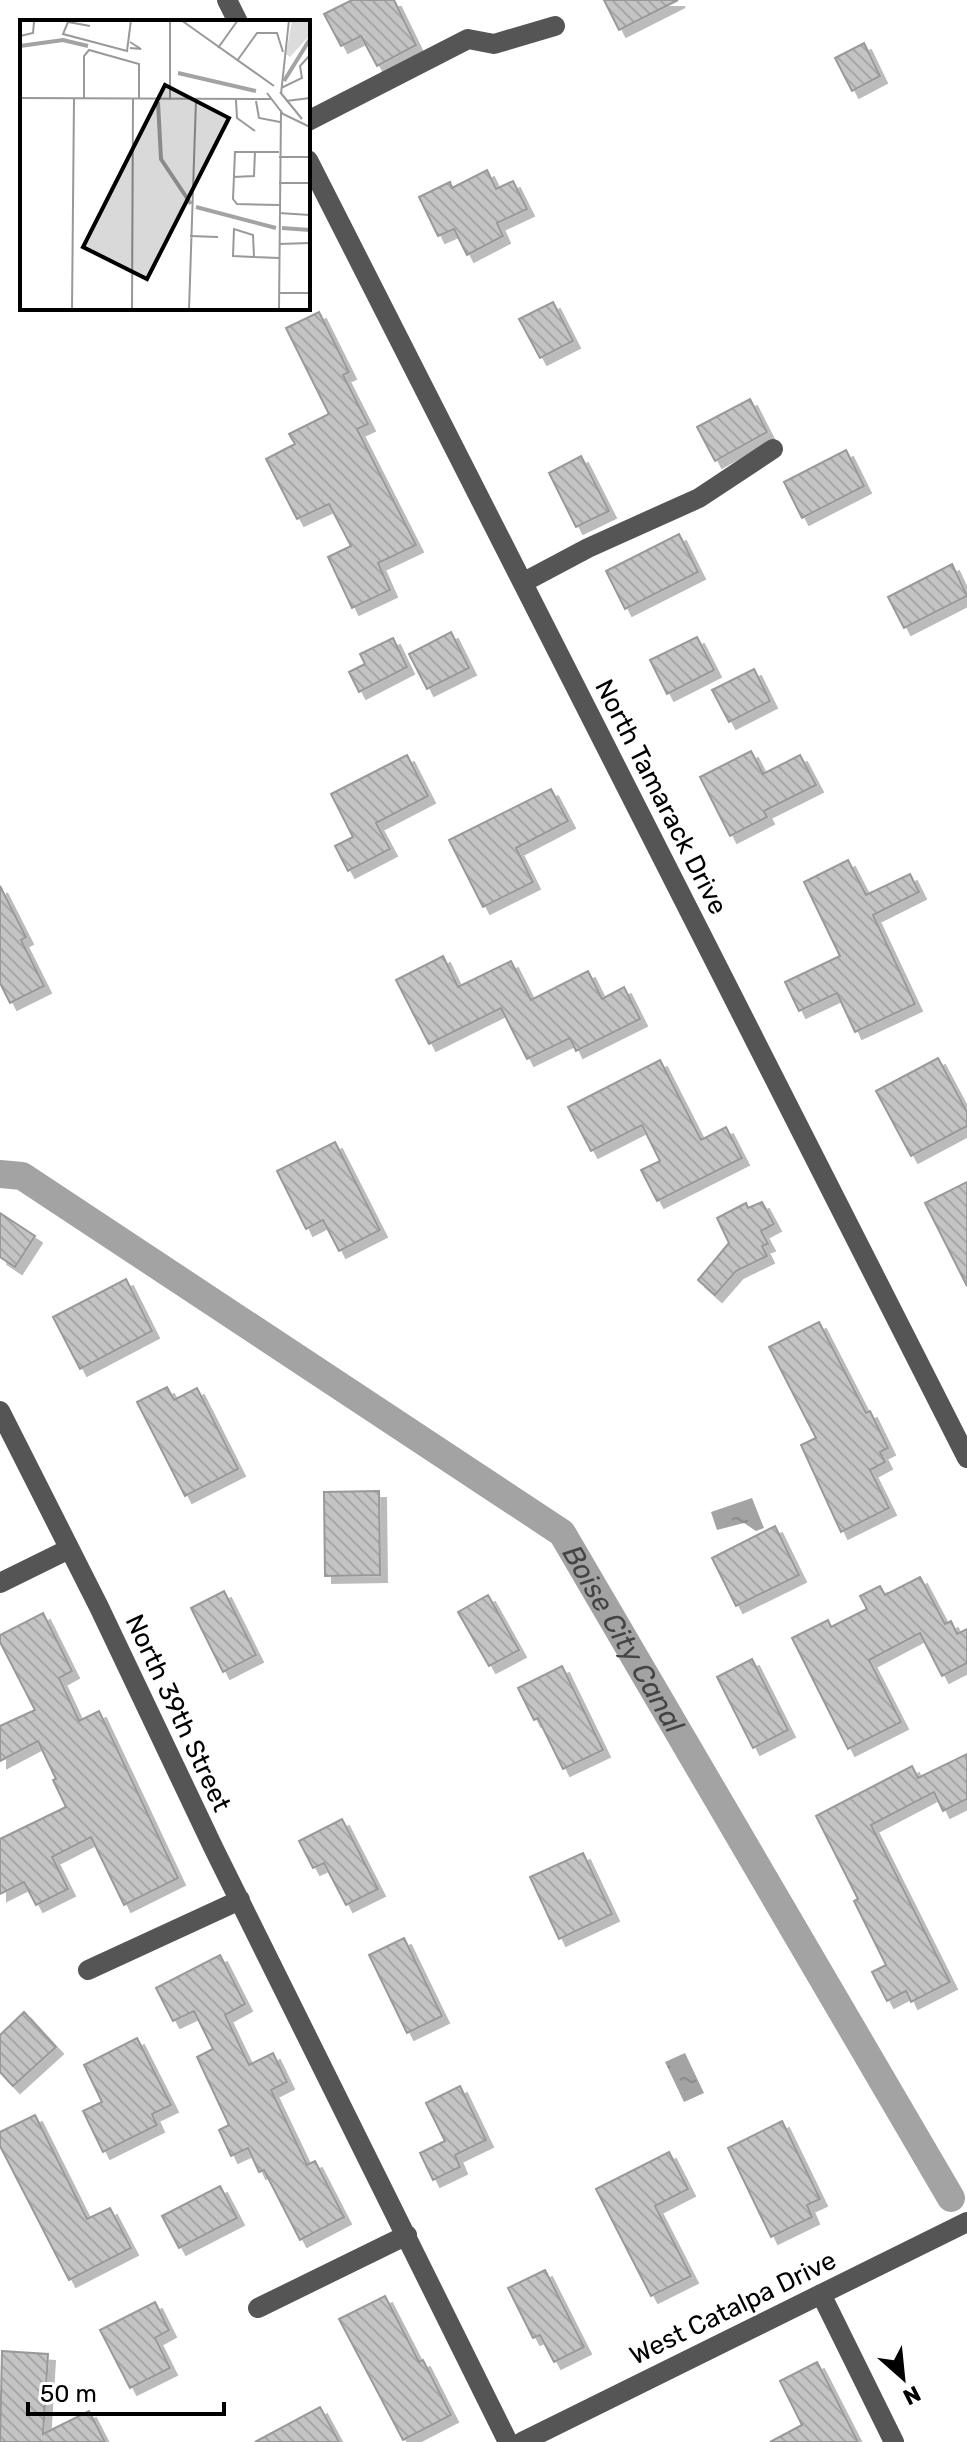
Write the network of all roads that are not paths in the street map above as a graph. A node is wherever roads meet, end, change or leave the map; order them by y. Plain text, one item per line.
1 (227, 0) edge
2 (237, 20) edge
3 (555, 26) dead end
4 (310, 120) edge
5 (310, 164) edge
6 (773, 449) dead end
7 (524, 582) junction
8 (0, 1411) edge
9 (967, 1458) edge
10 (69, 1549) junction
11 (0, 1583) edge
12 (240, 1900) junction
13 (88, 1970) dead end
14 (967, 2222) edge
15 (407, 2235) junction
16 (821, 2294) junction
17 (258, 2308) dead end
18 (508, 2442) edge
19 (522, 2442) edge
20 (894, 2442) edge

1 - 2 street
3 - 4 street
5 - 7 street, North Tamarack Drive
6 - 7 street
7 - 9 street, North Tamarack Drive
8 - 10 street, North 39th Street
10 - 11 street
10 - 12 street, North 39th Street
12 - 13 street
12 - 15 street, North 39th Street
14 - 16 street, West Catalpa Drive
15 - 17 street
15 - 18 street, North 39th Street
16 - 19 street, West Catalpa Drive
16 - 20 street

